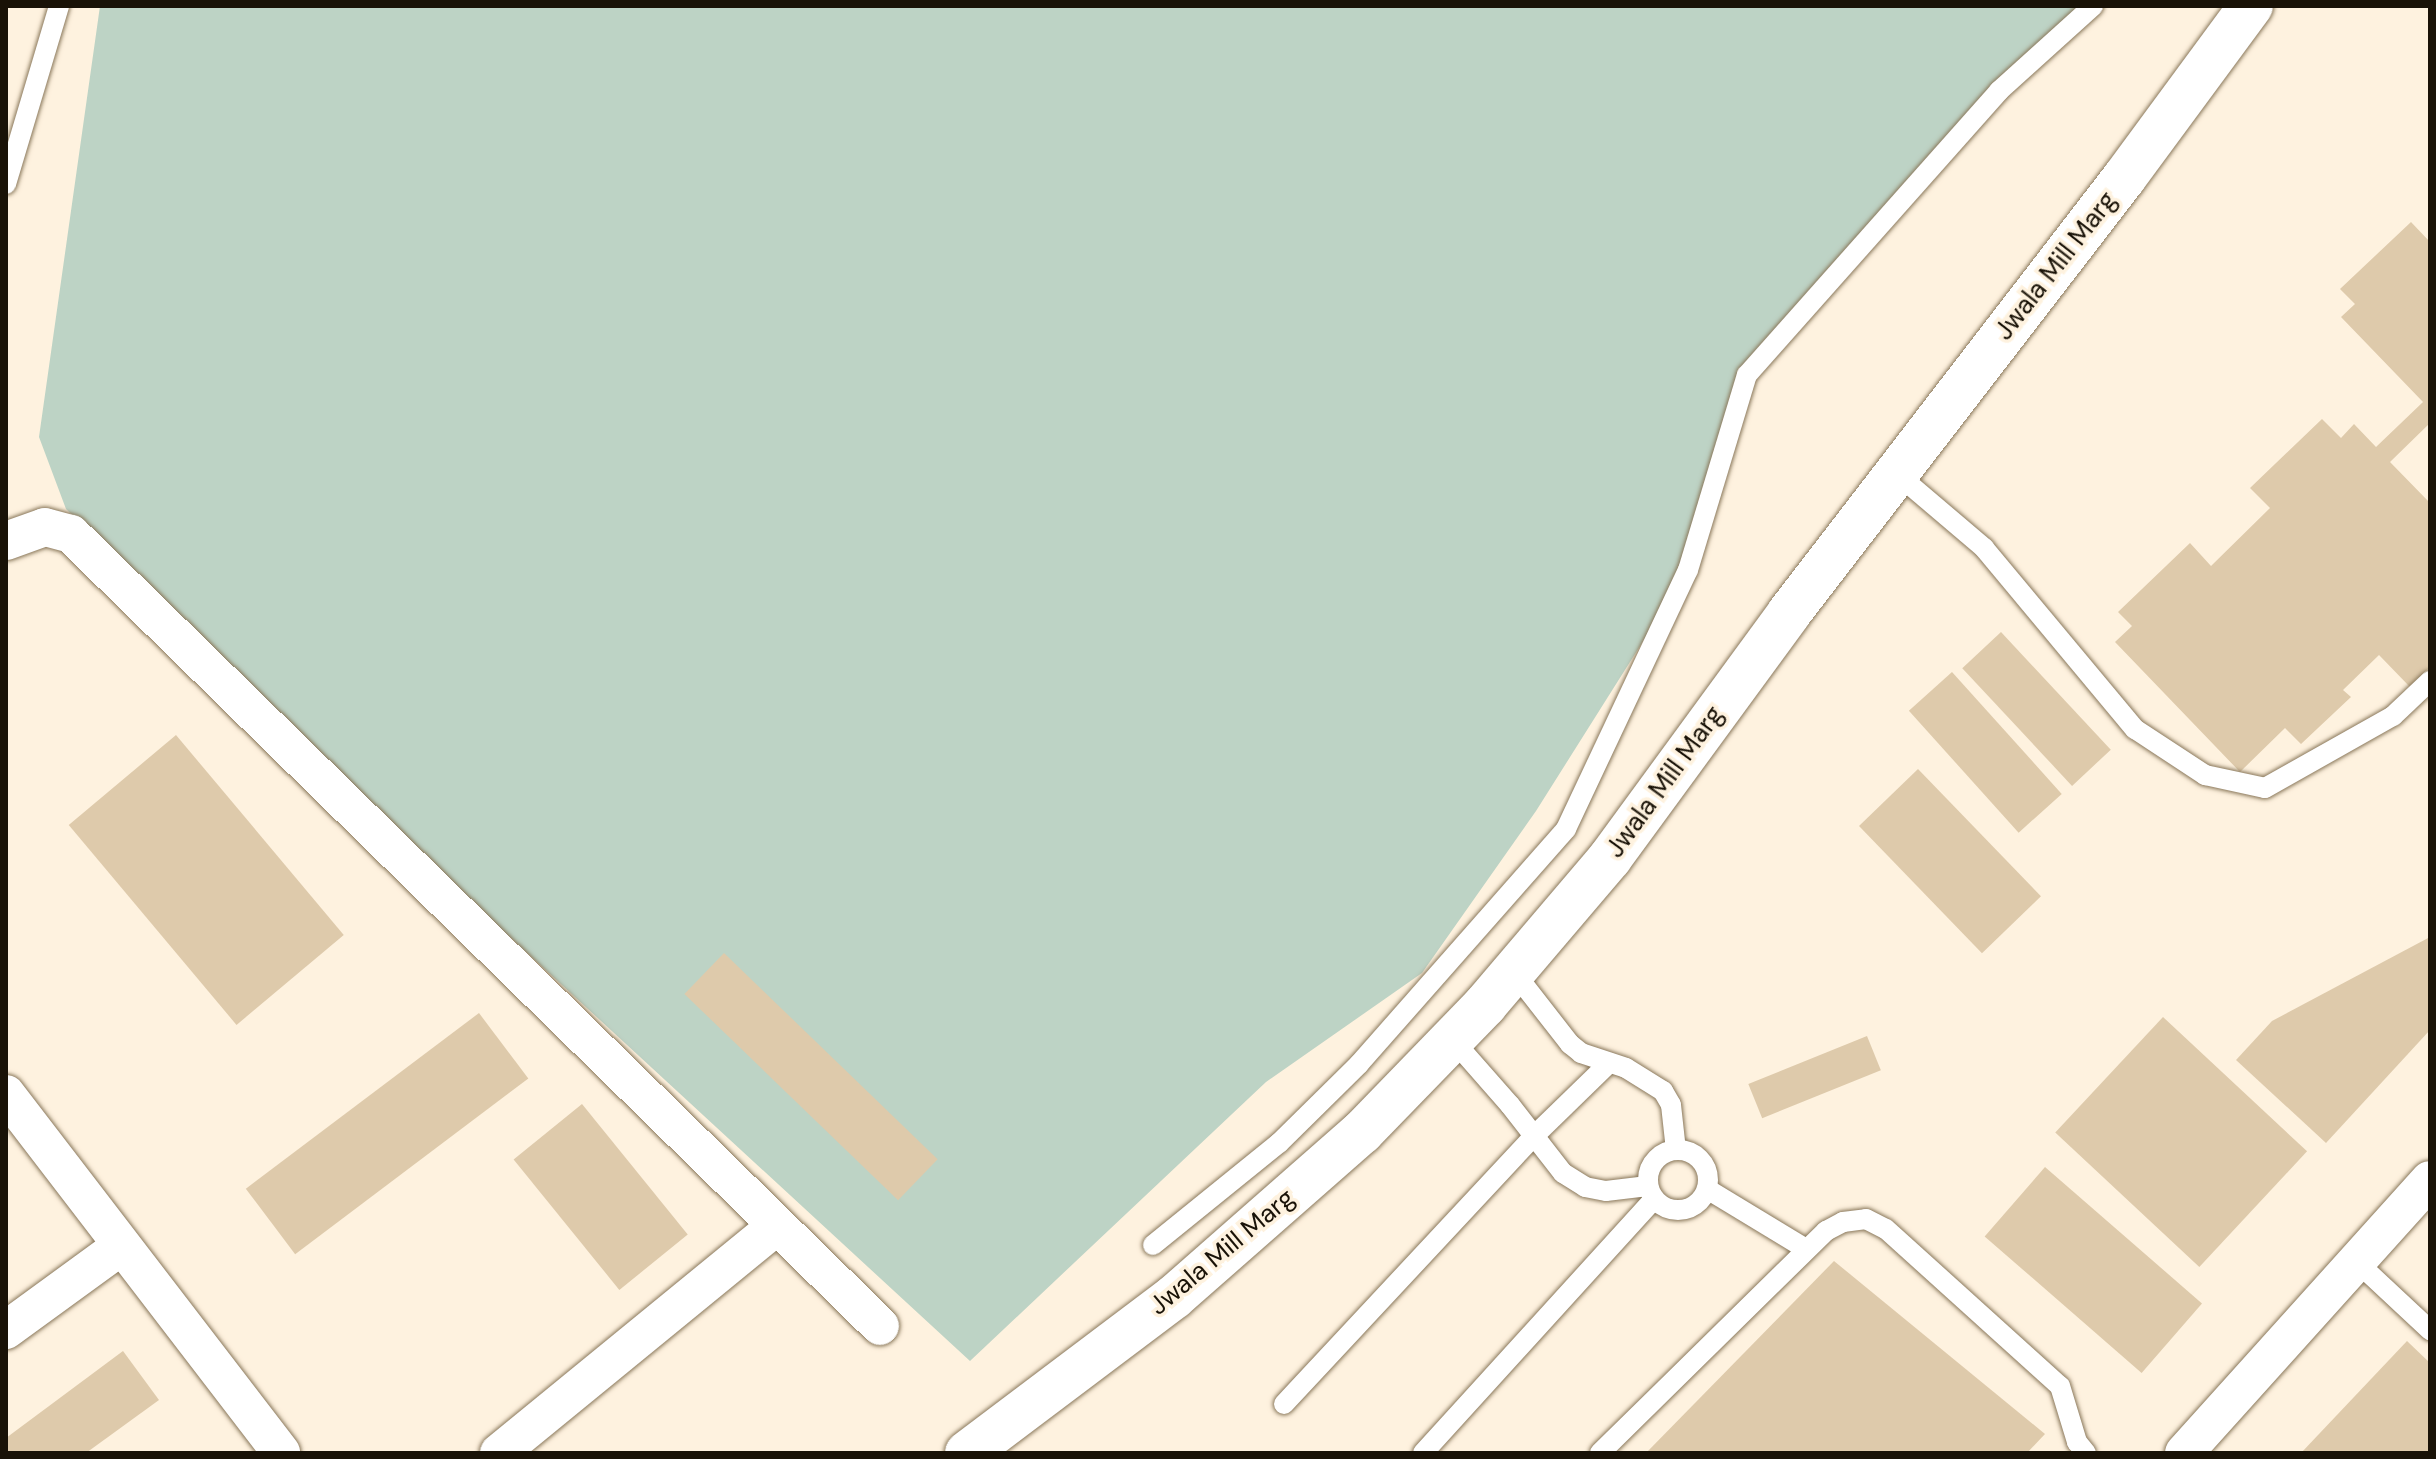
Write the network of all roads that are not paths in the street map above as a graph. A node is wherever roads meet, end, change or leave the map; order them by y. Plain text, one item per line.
1 (59, 6) edge
2 (2093, 6) edge
3 (2251, 6) edge
4 (6, 184) edge
5 (1896, 473) junction
6 (6, 541) edge
7 (2430, 681) edge
8 (1513, 971) junction
9 (1452, 1039) junction
10 (1609, 1063) junction
11 (6, 1094) edge
12 (1533, 1137) junction
13 (1676, 1150) junction
14 (2430, 1180) edge
15 (1707, 1189) junction
16 (1651, 1192) junction
17 (776, 1226) junction
18 (1153, 1245) dead end
19 (121, 1246) junction
20 (1806, 1249) junction
21 (2357, 1262) junction
22 (880, 1326) dead end
23 (6, 1330) edge
24 (2430, 1330) edge
25 (1284, 1404) dead end
26 (2077, 1449) edge
27 (281, 1453) edge
28 (499, 1453) edge
29 (967, 1453) edge
30 (1423, 1453) edge
31 (1600, 1453) edge
32 (2184, 1453) edge

1 - 4 lane
2 - 18 lane
3 - 5 street, Jwala Mill Marg
5 - 7 lane
5 - 8 street, Jwala Mill Marg
6 - 17 street
8 - 9 street, Jwala Mill Marg
8 - 10 lane
9 - 12 lane
9 - 29 street, Jwala Mill Marg
10 - 12 lane
10 - 13 lane
11 - 19 street
12 - 16 lane
12 - 25 lane
13 - 15 lane
13 - 16 lane
14 - 21 street
15 - 16 lane
15 - 20 lane
16 - 30 lane
17 - 22 street
17 - 28 street
19 - 23 street
19 - 27 street
20 - 26 lane
20 - 31 lane
21 - 24 lane
21 - 32 street

